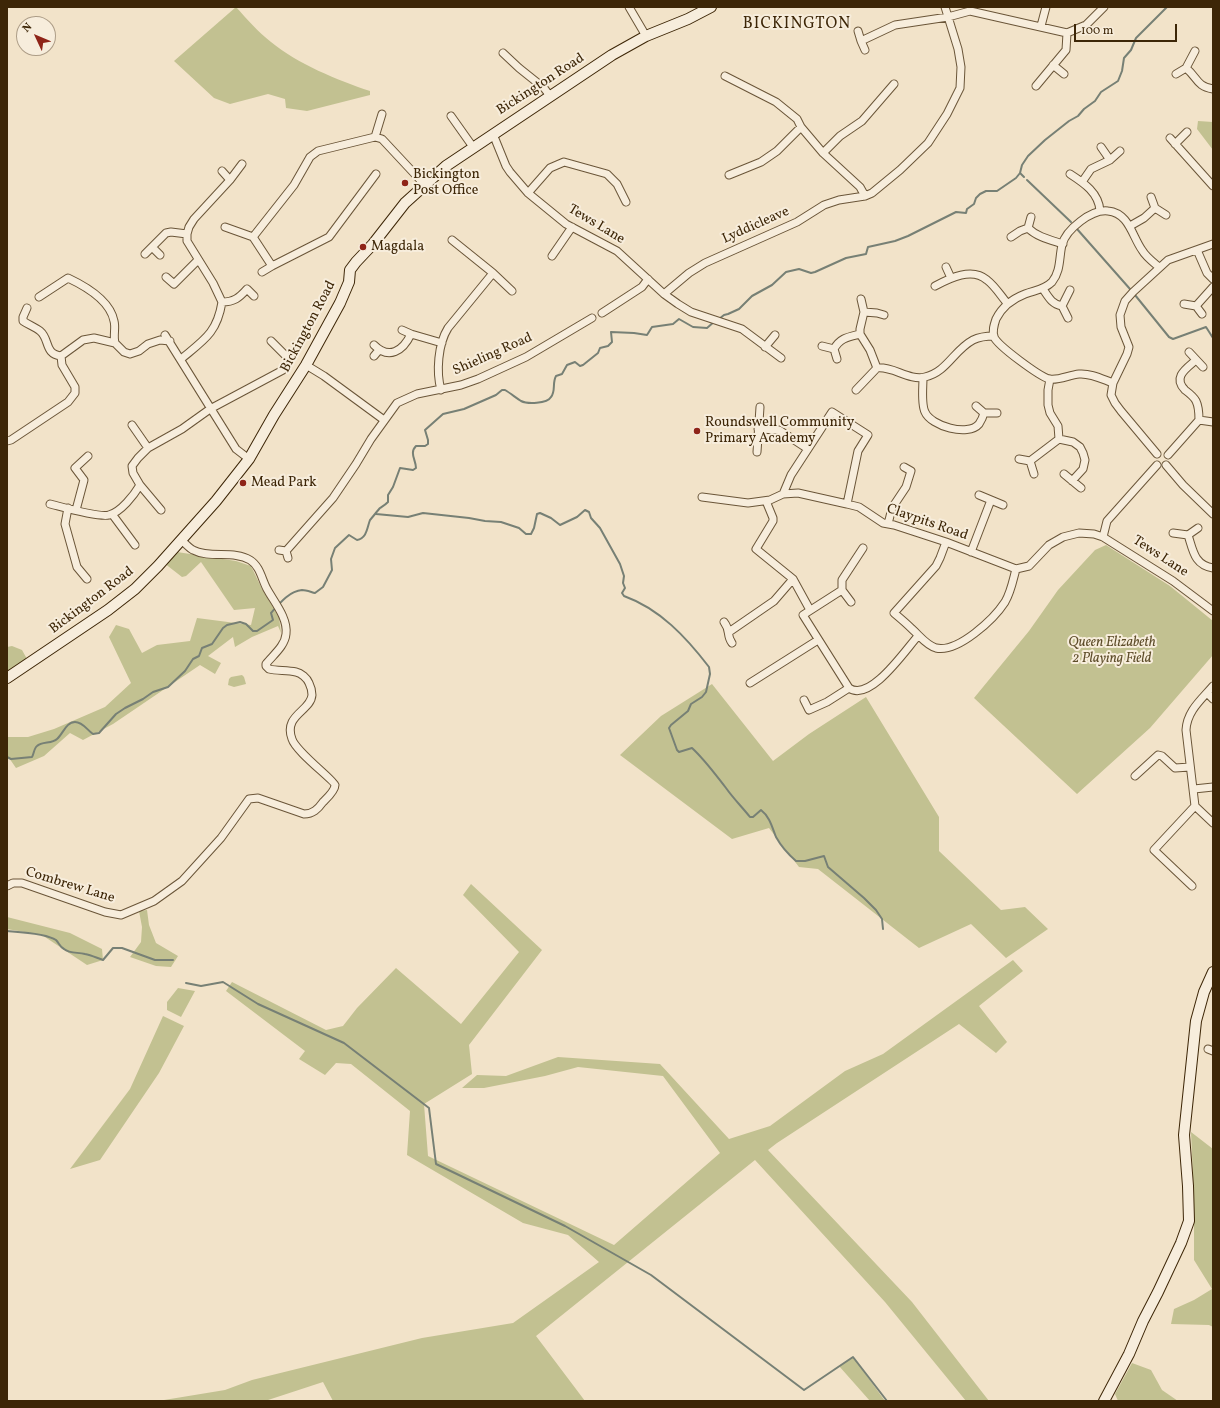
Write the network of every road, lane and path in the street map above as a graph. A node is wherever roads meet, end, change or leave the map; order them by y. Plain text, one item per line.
1 (629, 7) edge
2 (711, 7) edge
3 (945, 7) edge
4 (1046, 7) edge
5 (1104, 7) edge
6 (948, 17) junction
7 (1042, 26) junction
8 (858, 31) dead end
9 (1067, 33) junction
10 (646, 36) junction
11 (861, 41) junction
12 (864, 50) dead end
13 (1195, 50) dead end
14 (503, 53) dead end
15 (1053, 65) junction
16 (1186, 68) junction
17 (1064, 74) dead end
18 (1176, 74) dead end
19 (725, 76) dead end
20 (894, 84) dead end
21 (1036, 86) dead end
22 (1213, 90) edge
23 (550, 96) junction
24 (382, 114) dead end
25 (451, 116) dead end
26 (801, 127) junction
27 (1187, 132) dead end
28 (492, 134) junction
29 (375, 137) junction
30 (1170, 138) dead end
31 (1175, 144) junction
32 (473, 147) junction
33 (1101, 147) dead end
34 (1120, 151) dead end
35 (824, 153) junction
36 (1110, 160) junction
37 (242, 164) dead end
38 (222, 171) dead end
39 (376, 174) dead end
40 (1070, 174) dead end
41 (729, 175) dead end
42 (230, 180) junction
43 (1082, 182) junction
44 (424, 184) junction
45 (1213, 186) edge
46 (528, 193) junction
47 (865, 196) junction
48 (1150, 197) dead end
49 (626, 202) dead end
50 (1155, 208) junction
51 (1100, 211) junction
52 (1166, 215) dead end
53 (1031, 217) dead end
54 (1130, 226) junction
55 (225, 227) dead end
56 (572, 227) junction
57 (1028, 228) junction
58 (187, 234) junction
59 (253, 237) junction
60 (1011, 237) dead end
61 (452, 240) dead end
62 (1062, 244) junction
63 (1213, 244) edge
64 (152, 247) junction
65 (1197, 250) junction
66 (146, 254) dead end
67 (160, 255) dead end
68 (552, 256) dead end
69 (198, 260) junction
70 (272, 266) junction
71 (946, 267) dead end
72 (1158, 267) junction
73 (262, 272) dead end
74 (493, 273) junction
75 (166, 277) dead end
76 (951, 278) junction
77 (648, 279) junction
78 (1213, 279) edge
79 (935, 286) dead end
80 (1213, 286) edge
81 (1043, 289) junction
82 (1070, 290) dead end
83 (512, 291) dead end
84 (664, 294) junction
85 (254, 296) dead end
86 (39, 297) dead end
87 (861, 299) dead end
88 (222, 302) junction
89 (1007, 304) junction
90 (1184, 304) dead end
91 (1062, 306) junction
92 (1196, 306) junction
93 (27, 308) dead end
94 (864, 312) junction
95 (602, 313) dead end
96 (1202, 314) dead end
97 (884, 315) dead end
98 (592, 318) dead end
99 (1068, 318) dead end
100 (402, 330) dead end
101 (411, 334) junction
102 (860, 334) junction
103 (165, 335) dead end
104 (775, 335) dead end
105 (994, 336) junction
106 (271, 340) dead end
107 (170, 341) junction
108 (115, 343) junction
109 (442, 343) junction
110 (822, 346) dead end
111 (765, 347) junction
112 (834, 349) junction
113 (1189, 352) dead end
114 (61, 356) junction
115 (374, 356) dead end
116 (781, 358) dead end
117 (181, 359) junction
118 (837, 359) dead end
119 (1196, 360) junction
120 (306, 365) junction
121 (1204, 367) dead end
122 (877, 368) junction
123 (923, 378) junction
124 (1050, 379) junction
125 (1113, 383) junction
126 (441, 390) junction
127 (856, 390) dead end
128 (976, 406) dead end
129 (760, 407) dead end
130 (210, 409) junction
131 (984, 413) junction
132 (997, 413) dead end
133 (384, 420) junction
134 (1199, 420) junction
135 (1213, 422) edge
136 (132, 425) dead end
137 (758, 429) junction
138 (1059, 439) junction
139 (7, 441) edge
140 (148, 448) junction
141 (808, 449) junction
142 (757, 452) dead end
143 (1157, 454) junction
144 (1168, 455) junction
145 (88, 456) dead end
146 (249, 459) junction
147 (1019, 459) dead end
148 (1030, 461) junction
149 (1157, 464) junction
150 (1166, 464) junction
151 (904, 467) dead end
152 (1034, 474) dead end
153 (1064, 474) dead end
154 (1072, 481) junction
155 (140, 485) junction
156 (1081, 488) dead end
157 (783, 494) junction
158 (979, 495) dead end
159 (702, 497) dead end
160 (991, 500) junction
161 (766, 501) junction
162 (50, 504) dead end
163 (847, 504) junction
164 (1003, 505) dead end
165 (68, 508) junction
166 (76, 510) junction
167 (161, 510) dead end
168 (112, 514) junction
169 (1213, 514) edge
170 (888, 524) junction
171 (1198, 528) dead end
172 (1173, 533) dead end
173 (1188, 535) junction
174 (1103, 537) junction
175 (181, 540) junction
176 (946, 542) junction
177 (135, 545) dead end
178 (863, 548) dead end
179 (971, 552) junction
180 (284, 553) dead end
181 (1213, 568) edge
182 (1016, 570) junction
183 (87, 579) dead end
184 (793, 579) junction
185 (842, 590) junction
186 (851, 602) dead end
187 (810, 610) junction
188 (1213, 612) edge
189 (724, 622) dead end
190 (728, 632) junction
191 (918, 636) junction
192 (818, 640) junction
193 (732, 643) dead end
194 (7, 678) edge
195 (750, 683) dead end
196 (1213, 686) edge
197 (849, 688) junction
198 (1207, 693) junction
199 (1213, 698) edge
200 (804, 700) dead end
201 (1190, 767) junction
202 (1136, 776) dead end
203 (1213, 787) edge
204 (1194, 789) junction
205 (1195, 806) junction
206 (1213, 823) edge
207 (7, 886) edge
208 (1192, 886) dead end
209 (1213, 972) edge
210 (1104, 1401) edge

1 - 10 street
2 - 10 main road, Bickington Road
3 - 6 street, Lyddicleave
4 - 7 street
5 - 9 street
6 - 7 street
6 - 11 street
6 - 47 street, Lyddicleave
7 - 9 street
8 - 11 street
9 - 15 street
10 - 23 main road, Bickington Road
11 - 12 street
13 - 16 street
14 - 23 street
15 - 17 street
15 - 21 street
16 - 18 street
16 - 22 street
19 - 26 street
20 - 35 street
23 - 28 main road, Bickington Road
24 - 29 street
25 - 32 street
26 - 35 street
26 - 41 street
27 - 31 street
28 - 32 main road, Bickington Road
28 - 46 street, Tews Lane
29 - 44 street
29 - 59 street
30 - 31 street
31 - 45 street
32 - 44 main road, Bickington Road
33 - 36 street
34 - 36 street
35 - 47 street
36 - 43 street
37 - 42 street
38 - 42 street
39 - 70 street
40 - 43 street
42 - 58 street
43 - 51 street
44 - 120 main road, Bickington Road
46 - 49 street
46 - 56 street, Tews Lane
47 - 84 street, Lyddicleave
48 - 50 street
50 - 52 street
50 - 54 street
51 - 54 street
51 - 62 street
53 - 57 street
54 - 72 street
55 - 59 street
56 - 68 street
56 - 77 street, Tews Lane
57 - 60 street
57 - 62 street
58 - 64 street
58 - 69 street
59 - 70 street
61 - 74 street
62 - 81 street
63 - 65 street
64 - 66 street
64 - 67 street
65 - 72 street
65 - 78 street
69 - 75 street
69 - 88 street
70 - 73 street
71 - 76 street
72 - 125 street
74 - 83 street
74 - 109 street
76 - 79 street
76 - 89 street
77 - 84 street, Tews Lane
77 - 95 street
80 - 92 street
81 - 89 street
81 - 91 street
82 - 91 street
84 - 111 street, Tews Lane
85 - 88 street
86 - 108 street
87 - 94 street
88 - 117 street
89 - 105 street
90 - 92 street
91 - 99 street
92 - 96 street
93 - 114 street
94 - 97 street
94 - 102 street
98 - 126 street, Shieling Road
100 - 101 street
101 - 109 street
101 - 115 street
102 - 112 street
102 - 122 street
103 - 107 street
104 - 111 street
105 - 123 street
105 - 124 street
106 - 130 street
107 - 108 street
107 - 117 street
108 - 114 street
109 - 126 street
110 - 112 street
111 - 116 street, Tews Lane
112 - 118 street
113 - 119 street
114 - 139 street
117 - 130 street
119 - 121 street
119 - 134 street
120 - 133 street
120 - 146 main road, Bickington Road
122 - 123 street
122 - 127 street
123 - 131 street
124 - 125 street
124 - 138 street
125 - 143 street
126 - 133 street, Shieling Road
128 - 131 street
129 - 137 street
130 - 140 street
130 - 146 street
131 - 132 street
133 - 180 street, Shieling Road
134 - 135 street
134 - 144 street
136 - 140 street
137 - 141 street
137 - 142 street
138 - 148 street
138 - 154 street
140 - 155 street
141 - 157 street
141 - 163 street
143 - 144 street
143 - 149 street
144 - 150 street
145 - 166 street
146 - 175 main road, Bickington Road
147 - 148 street
148 - 152 street
149 - 150 street
149 - 174 street
150 - 169 street
151 - 170 street
153 - 154 street
154 - 156 street
155 - 167 street
155 - 168 street
157 - 161 street, Claypits Road
157 - 163 street, Claypits Road
158 - 160 street
159 - 161 street, Claypits Road
160 - 164 street
160 - 179 street
161 - 184 street
162 - 165 street
163 - 170 street, Claypits Road
165 - 166 street
165 - 183 street
166 - 168 street
168 - 177 street
170 - 176 street, Claypits Road
171 - 173 street
172 - 173 street
173 - 181 street
174 - 182 street, Tews Lane
174 - 188 street, Tews Lane
175 - 194 main road, Bickington Road
175 - 207 street, Combrew Lane
176 - 179 street, Claypits Road
176 - 191 street
178 - 185 street
179 - 182 street, Claypits Road
182 - 191 street
184 - 187 street
184 - 190 street
185 - 186 street
185 - 187 street
187 - 192 street
189 - 190 street
190 - 193 street
191 - 197 street
192 - 195 street
192 - 197 street
196 - 198 street
197 - 200 street
198 - 199 street
198 - 201 street
201 - 202 street
201 - 204 street
203 - 204 street
204 - 205 street
205 - 206 street
205 - 208 street
209 - 210 main road

